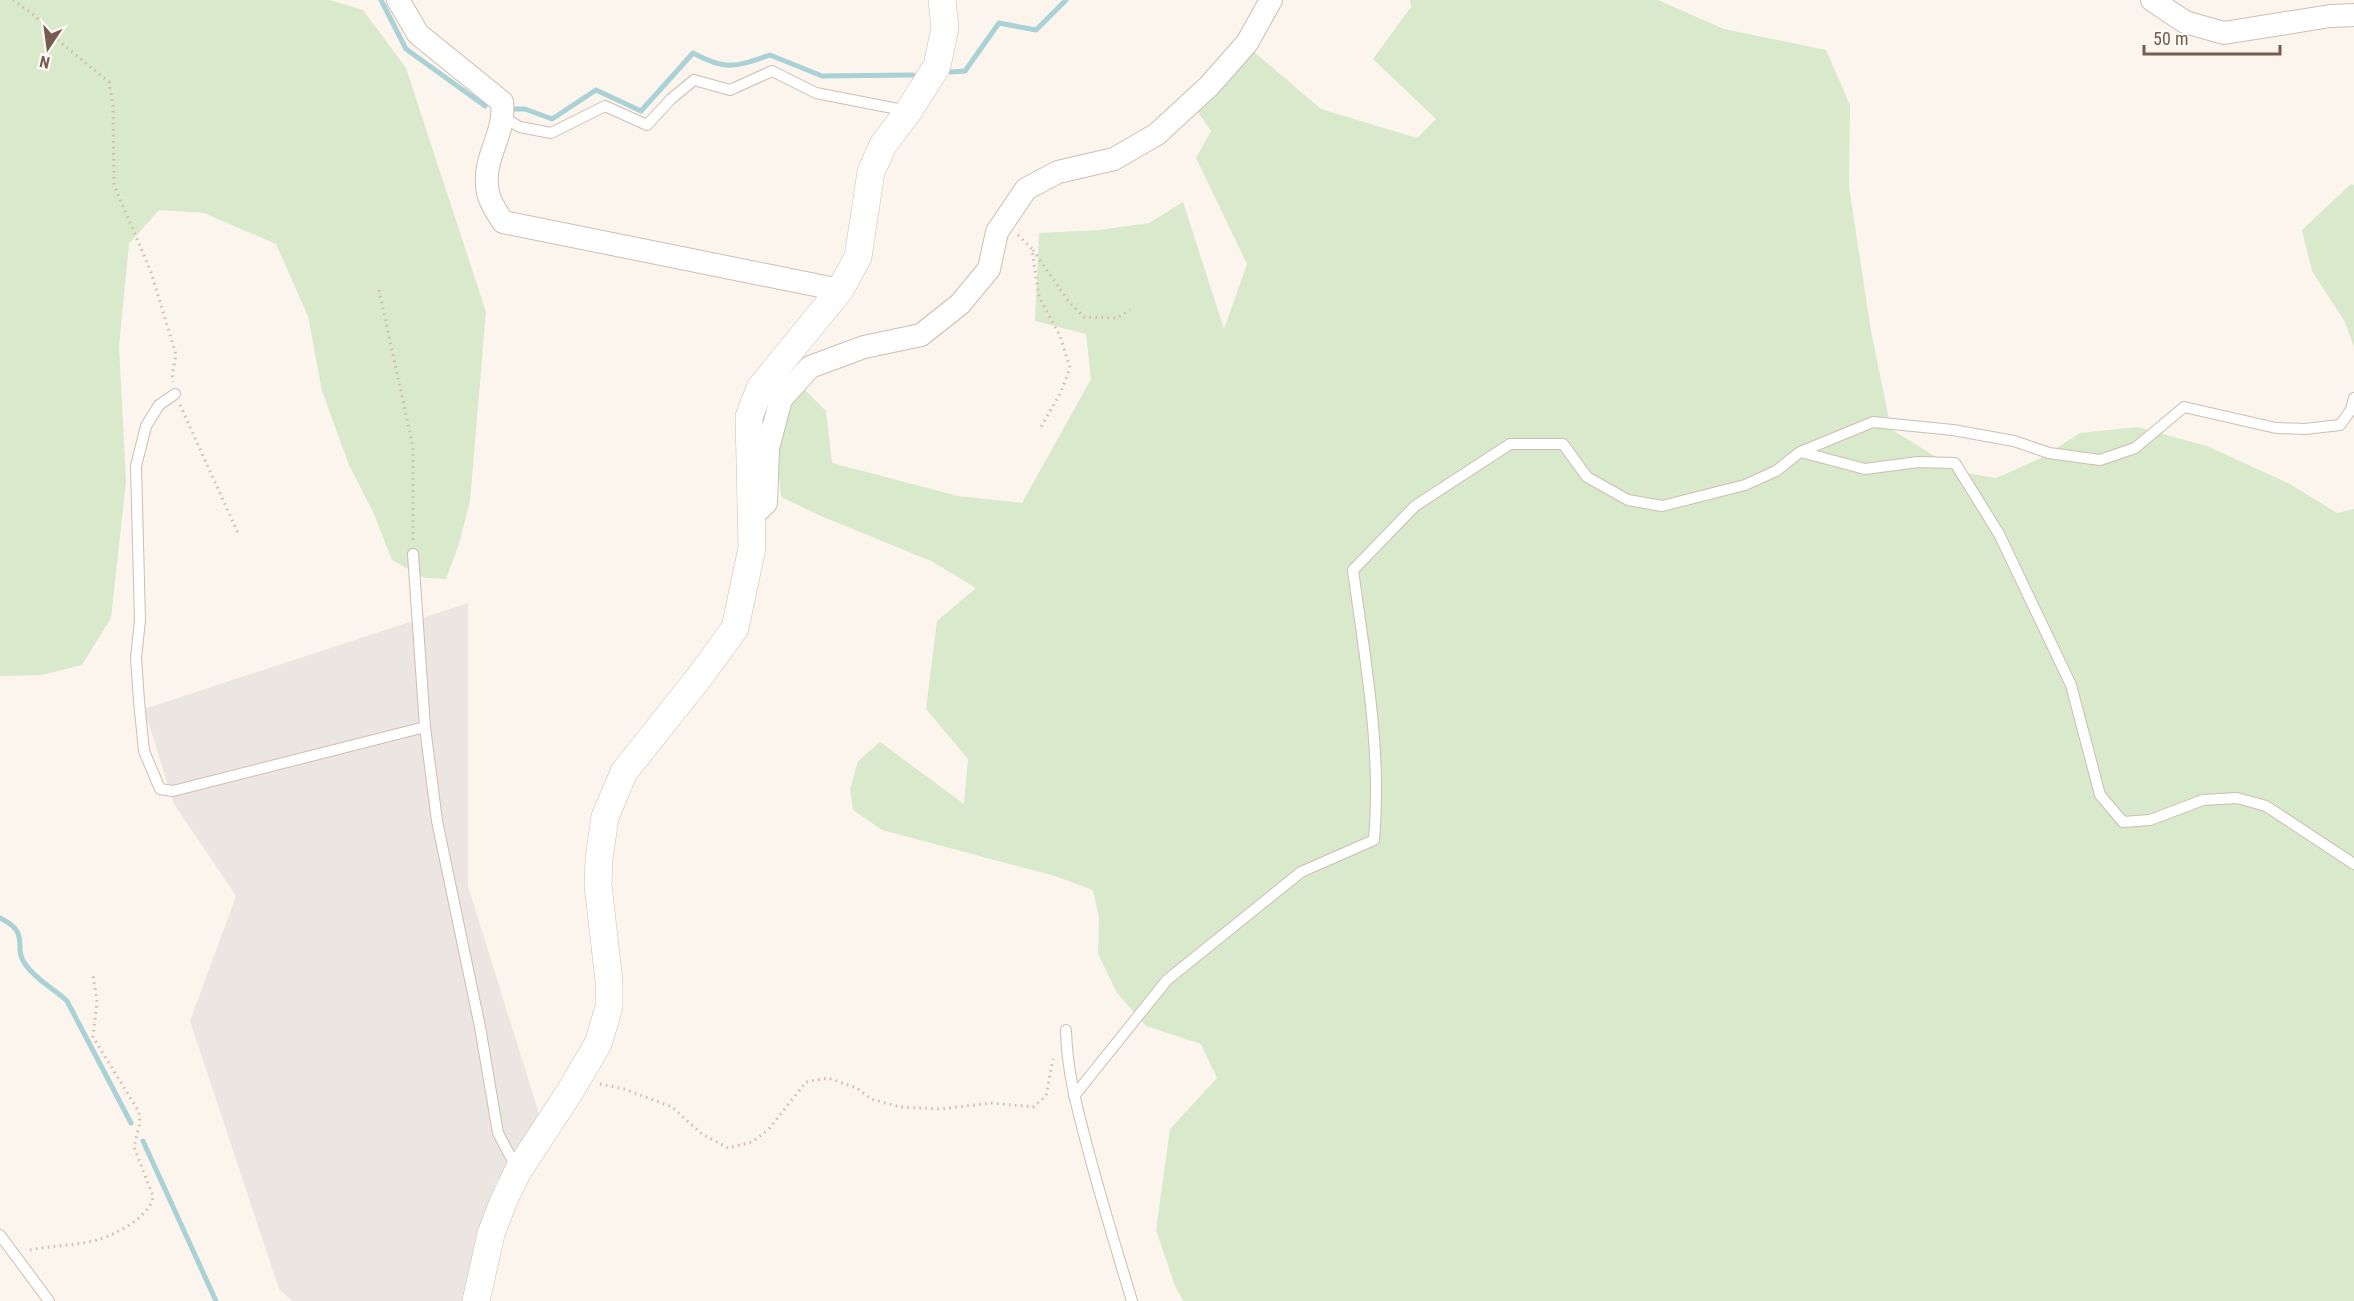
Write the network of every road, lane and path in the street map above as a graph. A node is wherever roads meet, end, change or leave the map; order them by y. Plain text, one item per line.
1 (13, 0) edge
2 (398, 0) edge
3 (942, 0) edge
4 (1270, 0) edge
5 (2152, 0) edge
6 (2354, 15) edge
7 (908, 112) junction
8 (504, 118) junction
9 (1011, 240) dead end
10 (1032, 249) junction
11 (379, 290) dead end
12 (840, 290) junction
13 (1130, 310) dead end
14 (175, 394) junction
15 (2354, 398) edge
16 (1041, 427) dead end
17 (1800, 452) junction
18 (751, 517) junction
19 (238, 533) dead end
20 (413, 554) joint
21 (425, 727) junction
22 (2354, 864) edge
23 (93, 975) dead end
24 (1066, 1030) joint
25 (577, 1080) junction
26 (1074, 1096) junction
27 (518, 1171) junction
28 (0, 1235) edge
29 (14, 1254) junction
30 (480, 1299) edge
31 (49, 1301) edge
32 (1132, 1301) edge

1 - 14 path
2 - 8 street
3 - 7 street
4 - 18 street
5 - 6 street
7 - 8 lane
7 - 12 street
8 - 12 street
9 - 10 path
10 - 13 path
10 - 16 path
11 - 20 path
12 - 18 street
14 - 19 path
14 - 21 lane
15 - 17 lane
17 - 22 lane
17 - 26 lane
18 - 25 street
20 - 21 lane
21 - 27 lane
23 - 29 path
24 - 25 path
24 - 26 lane
25 - 27 street
26 - 32 lane
27 - 30 street
28 - 29 lane
29 - 31 lane

